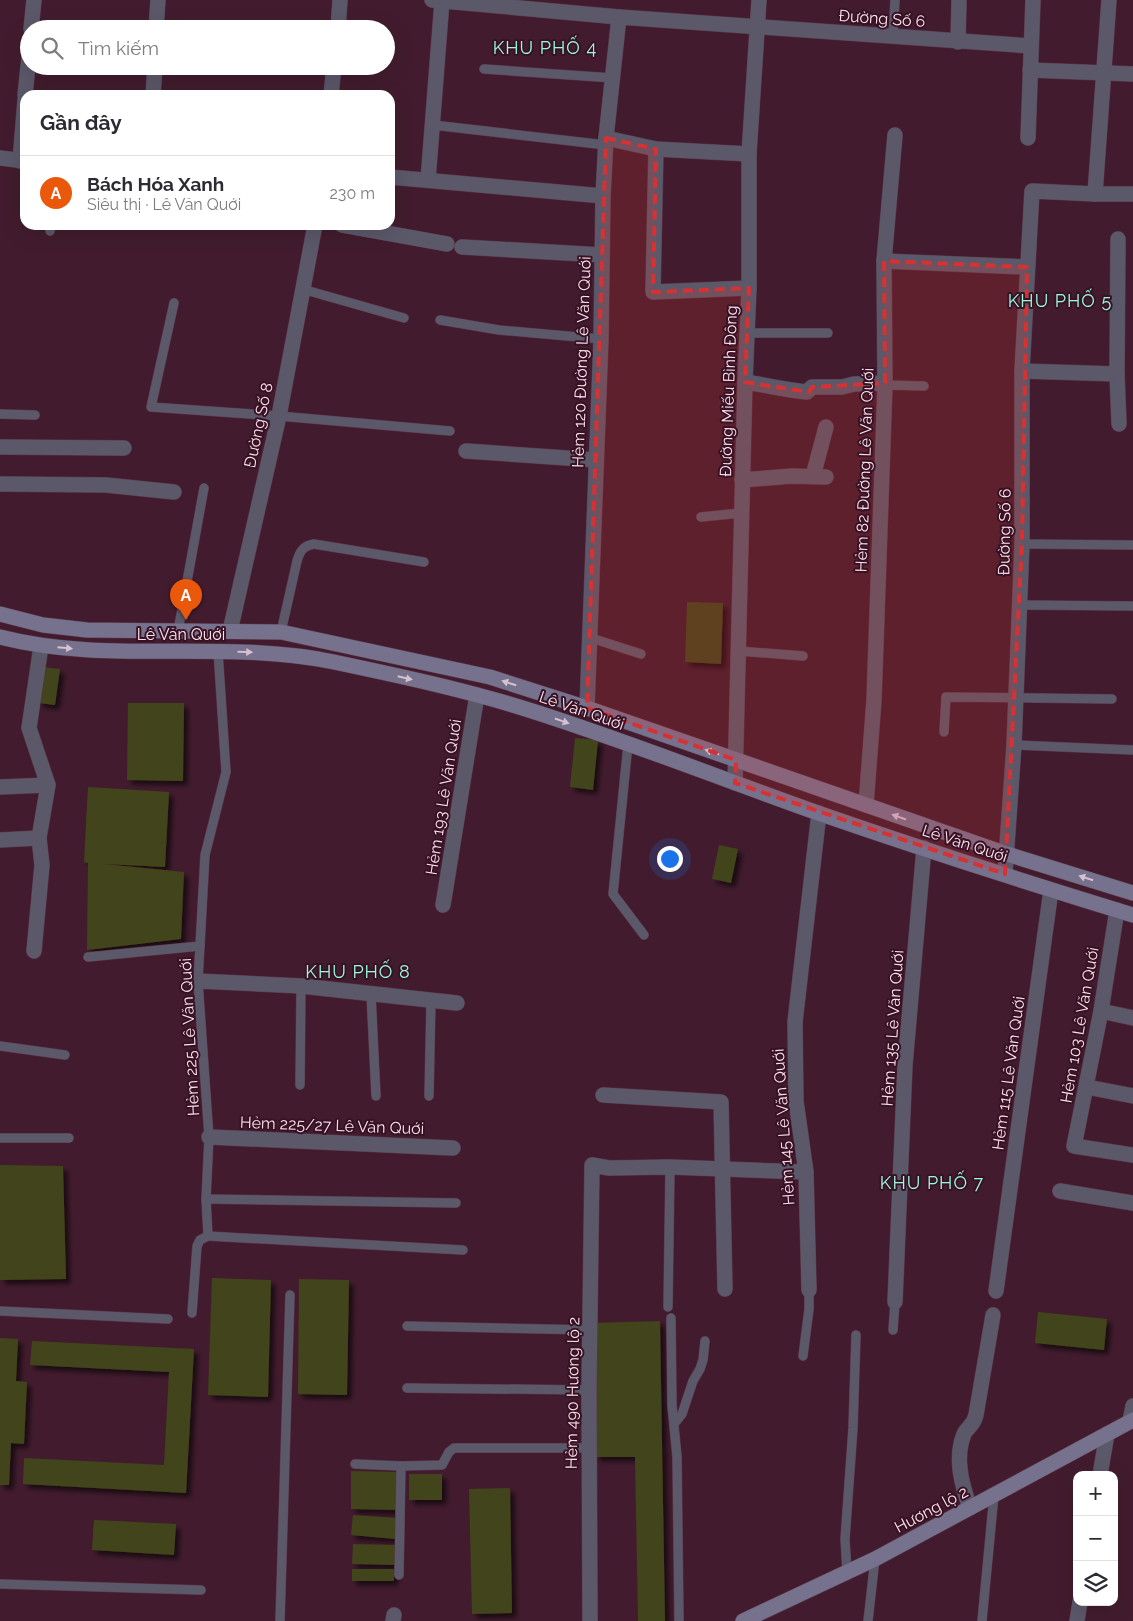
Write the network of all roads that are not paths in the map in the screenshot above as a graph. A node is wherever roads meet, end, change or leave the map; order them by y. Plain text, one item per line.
1 (34, 0) edge
2 (158, 0) edge
3 (340, 0) edge
4 (438, 0) edge
5 (759, 0) edge
6 (895, 0) edge
7 (959, 0) edge
8 (1033, 0) edge
9 (1109, 0) edge
10 (559, 5) edge
11 (619, 17) junction
12 (32, 20) edge
13 (157, 20) edge
14 (339, 20) edge
15 (757, 27) junction
16 (893, 37) junction
17 (958, 42) junction
18 (1031, 46) junction
19 (484, 69) dead end
20 (1030, 70) junction
21 (1104, 72) junction
22 (1133, 74) edge
23 (28, 75) edge
24 (154, 75) edge
25 (333, 75) edge
26 (613, 78) junction
27 (26, 90) edge
28 (153, 90) edge
29 (332, 90) edge
30 (433, 125) junction
31 (895, 136) dead end
32 (1028, 138) dead end
33 (606, 142) junction
34 (656, 149) junction
35 (749, 154) junction
36 (0, 158) edge
37 (20, 161) edge
38 (395, 177) edge
39 (428, 180) junction
40 (1095, 194) junction
41 (1133, 194) edge
42 (603, 196) junction
43 (314, 230) edge
44 (370, 230) edge
45 (1118, 239) dead end
46 (447, 244) dead end
47 (462, 247) dead end
48 (602, 255) junction
49 (884, 261) junction
50 (1027, 268) junction
51 (749, 288) junction
52 (302, 289) junction
53 (174, 303) dead end
54 (404, 318) dead end
55 (440, 320) dead end
56 (747, 333) junction
57 (828, 334) dead end
58 (601, 339) junction
59 (1022, 371) junction
60 (1117, 374) junction
61 (745, 382) junction
62 (885, 384) junction
63 (924, 386) dead end
64 (0, 414) edge
65 (36, 415) dead end
66 (278, 416) junction
67 (1119, 424) dead end
68 (826, 427) dead end
69 (450, 431) dead end
70 (0, 447) edge
71 (124, 448) dead end
72 (466, 451) dead end
73 (596, 460) junction
74 (742, 480) junction
75 (0, 484) edge
76 (204, 488) dead end
77 (174, 492) dead end
78 (742, 513) junction
79 (701, 517) dead end
80 (1022, 544) junction
81 (1133, 545) edge
82 (424, 562) dead end
83 (1019, 606) junction
84 (1133, 606) edge
85 (0, 614) edge
86 (178, 631) junction
87 (230, 631) junction
88 (281, 632) junction
89 (0, 637) edge
90 (588, 637) junction
91 (41, 646) junction
92 (218, 651) junction
93 (738, 652) junction
94 (641, 654) dead end
95 (803, 656) dead end
96 (477, 695) junction
97 (1015, 697) junction
98 (1112, 699) dead end
99 (587, 708) junction
100 (944, 732) dead end
101 (628, 744) junction
102 (1014, 746) junction
103 (1133, 750) edge
104 (736, 760) junction
105 (735, 783) junction
106 (48, 785) junction
107 (0, 786) edge
108 (866, 805) junction
109 (820, 813) junction
110 (39, 838) junction
111 (0, 840) edge
112 (924, 848) junction
113 (1007, 854) junction
114 (1005, 874) junction
115 (1051, 890) junction
116 (1133, 892) edge
117 (443, 905) dead end
118 (1117, 910) junction
119 (1133, 915) edge
120 (644, 934) dead end
121 (200, 946) junction
122 (34, 951) dead end
123 (88, 957) dead end
124 (198, 980) junction
125 (301, 986) junction
126 (371, 994) junction
127 (431, 1000) junction
128 (457, 1003) dead end
129 (1101, 1011) junction
130 (1133, 1018) edge
131 (0, 1046) edge
132 (65, 1055) dead end
133 (300, 1084) dead end
134 (1087, 1087) junction
135 (603, 1094) dead end
136 (376, 1096) dead end
137 (429, 1096) dead end
138 (1133, 1096) edge
139 (0, 1138) edge
140 (69, 1138) dead end
141 (209, 1138) junction
142 (453, 1148) dead end
143 (1133, 1155) edge
144 (670, 1167) junction
145 (723, 1169) junction
146 (806, 1172) junction
147 (1060, 1191) dead end
148 (206, 1199) junction
149 (456, 1203) dead end
150 (1133, 1203) edge
151 (204, 1238) junction
152 (463, 1250) dead end
153 (725, 1289) dead end
154 (809, 1290) joint
155 (996, 1291) dead end
156 (290, 1295) dead end
157 (895, 1302) joint
158 (668, 1307) dead end
159 (0, 1311) edge
160 (192, 1313) dead end
161 (993, 1315) dead end
162 (671, 1318) dead end
163 (168, 1319) dead end
164 (407, 1326) dead end
165 (591, 1330) junction
166 (893, 1330) dead end
167 (856, 1335) dead end
168 (705, 1341) dead end
169 (803, 1356) dead end
170 (407, 1388) dead end
171 (589, 1390) junction
172 (1133, 1406) edge
173 (1131, 1421) edge
174 (674, 1424) junction
175 (1107, 1434) junction
176 (589, 1448) junction
177 (355, 1464) dead end
178 (401, 1466) junction
179 (1101, 1471) edge
180 (994, 1495) junction
181 (970, 1508) junction
182 (875, 1559) junction
183 (847, 1572) junction
184 (399, 1575) dead end
185 (0, 1584) edge
186 (201, 1590) dead end
187 (1079, 1606) edge
188 (280, 1621) edge
189 (590, 1621) edge
190 (679, 1621) edge
191 (743, 1621) edge
192 (868, 1621) edge
193 (982, 1621) edge
194 (1076, 1621) edge

1 - 12 street
2 - 13 street
3 - 14 street
4 - 10 street, Đường Số 6
4 - 30 street
5 - 15 street, Đường Miếu Bình Đông
6 - 16 lane
7 - 17 street
8 - 18 street
9 - 21 street
10 - 11 street, Đường Số 6
11 - 15 street, Đường Số 6
11 - 26 street, Hẻm 120 Đường Lê Văn Quới
15 - 16 street, Đường Số 6
15 - 35 street, Đường Miếu Bình Đông
16 - 17 street, Đường Số 6
17 - 18 street, Đường Số 6
18 - 20 street
19 - 26 lane
20 - 21 street
20 - 32 street
21 - 22 street
21 - 40 street
23 - 27 street
24 - 28 street
25 - 29 street
26 - 33 street, Hẻm 120 Đường Lê Văn Quới
30 - 33 lane
30 - 39 street
31 - 49 street, Hẻm 82 Đường Lê Văn Quới
33 - 34 street
33 - 42 street, Hẻm 120 Đường Lê Văn Quới
34 - 35 street
34 - 51 street
35 - 51 street, Đường Miếu Bình Đông
36 - 37 street
38 - 39 street
39 - 42 street
40 - 41 street
40 - 50 street, Đường Số 6
42 - 48 street, Hẻm 120 Đường Lê Văn Quới
43 - 52 street, Đường Số 8
44 - 46 street
45 - 60 street
47 - 48 street
48 - 58 street, Hẻm 120 Đường Lê Văn Quới
49 - 50 street
49 - 62 street, Hẻm 82 Đường Lê Văn Quới
50 - 59 street, Đường Số 6
51 - 56 street, Đường Miếu Bình Đông
52 - 54 lane
52 - 66 street, Đường Số 8
53 - 66 lane
55 - 58 lane
56 - 57 lane
56 - 61 street, Đường Miếu Bình Đông
58 - 73 street, Hẻm 120 Đường Lê Văn Quới
59 - 60 street
59 - 80 street, Đường Số 6
60 - 67 street
61 - 62 street
61 - 74 street, Đường Miếu Bình Đông
62 - 63 lane
62 - 108 street, Hẻm 82 Đường Lê Văn Quới
64 - 65 lane
66 - 69 lane
66 - 87 street, Đường Số 8
68 - 74 street
70 - 71 street
72 - 73 street
73 - 90 street, Hẻm 120 Đường Lê Văn Quới
74 - 78 street, Đường Miếu Bình Đông
75 - 77 street
76 - 86 lane
78 - 79 lane
78 - 93 street, Đường Miếu Bình Đông
80 - 81 lane
80 - 83 street, Đường Số 6
82 - 88 lane
83 - 84 lane
83 - 97 street, Đường Số 6
85 - 86 main road, Lê Văn Quới
86 - 87 main road, Lê Văn Quới
87 - 88 main road, Lê Văn Quới
99 -> 88 main road, Lê Văn Quới
89 - 91 main road, Lê Văn Quới
90 - 94 lane
90 - 99 street, Hẻm 120 Đường Lê Văn Quới
91 -> 92 main road, Lê Văn Quới
91 - 106 street
92 -> 96 main road, Lê Văn Quới
92 - 121 lane, Hẻm 225 Lê Văn Quới
93 - 95 lane
93 - 104 street, Đường Miếu Bình Đông
96 -> 101 main road, Lê Văn Quới
96 - 117 street, Hẻm 193 Lê Văn Quới
97 - 98 lane
97 - 100 lane
97 - 102 street, Đường Số 6
104 -> 99 main road, Lê Văn Quới
101 - 105 main road, Lê Văn Quới
101 - 120 lane
102 - 103 lane
102 - 113 street, Đường Số 6
104 - 105 street, Đường Miếu Bình Đông
104 - 108 main road, Lê Văn Quới
105 - 109 main road, Lê Văn Quới
106 - 107 street
106 - 110 street
113 -> 108 main road, Lê Văn Quới
109 - 112 main road, Lê Văn Quới
109 - 146 street, Hẻm 145 Lê Văn Quới
110 - 111 street
110 - 122 street
112 - 114 main road, Lê Văn Quới
112 - 157 street, Hẻm 135 Lê Văn Quới
113 - 114 street, Đường Số 6
116 -> 113 main road, Lê Văn Quới
114 - 115 main road, Lê Văn Quới
115 - 118 main road, Lê Văn Quới
115 - 155 street, Hẻm 115 Lê Văn Quới
118 - 119 main road, Lê Văn Quới
118 - 129 street, Hẻm 103 Lê Văn Quới
121 - 123 lane
121 - 124 lane, Hẻm 225 Lê Văn Quới
124 - 125 street
124 - 141 lane, Hẻm 225 Lê Văn Quới
125 - 126 street
125 - 133 lane
126 - 127 street
126 - 136 lane
127 - 128 street
127 - 137 lane
129 - 130 street
129 - 134 street, Hẻm 103 Lê Văn Quới
131 - 132 lane
134 - 138 street
134 - 143 street, Hẻm 103 Lê Văn Quới
135 - 145 street
139 - 140 lane
141 - 142 street, Hẻm 225/27 Lê Văn Quới
141 - 148 lane, Hẻm 225 Lê Văn Quới
144 - 145 street
144 - 158 lane
144 - 165 street, Hẻm 490 Hương lộ 2
145 - 146 street
145 - 153 street
146 - 154 street, Hẻm 145 Lê Văn Quới
147 - 150 street
148 - 149 lane
148 - 151 lane, Hẻm 225 Lê Văn Quới
151 - 152 lane
151 - 160 lane, Hẻm 225 Lê Văn Quới
154 - 169 lane
156 - 188 lane
157 - 166 lane
159 - 163 lane
161 - 181 street
162 - 174 lane
164 - 165 lane
165 - 171 street, Hẻm 490 Hương lộ 2
167 - 183 lane
168 - 174 lane
170 - 171 lane
171 - 176 street, Hẻm 490 Hương lộ 2
172 - 173 street
173 - 175 main road, Hương lộ 2
174 - 190 lane
175 - 179 street
175 - 180 main road, Hương lộ 2
176 - 178 lane
176 - 189 street, Hẻm 490 Hương lộ 2
177 - 178 lane
178 - 184 lane
180 - 181 main road, Hương lộ 2
180 - 193 lane
181 - 182 main road, Hương lộ 2
182 - 183 main road, Hương lộ 2
182 - 192 lane
183 - 191 main road, Hương lộ 2
185 - 186 lane
187 - 194 street

